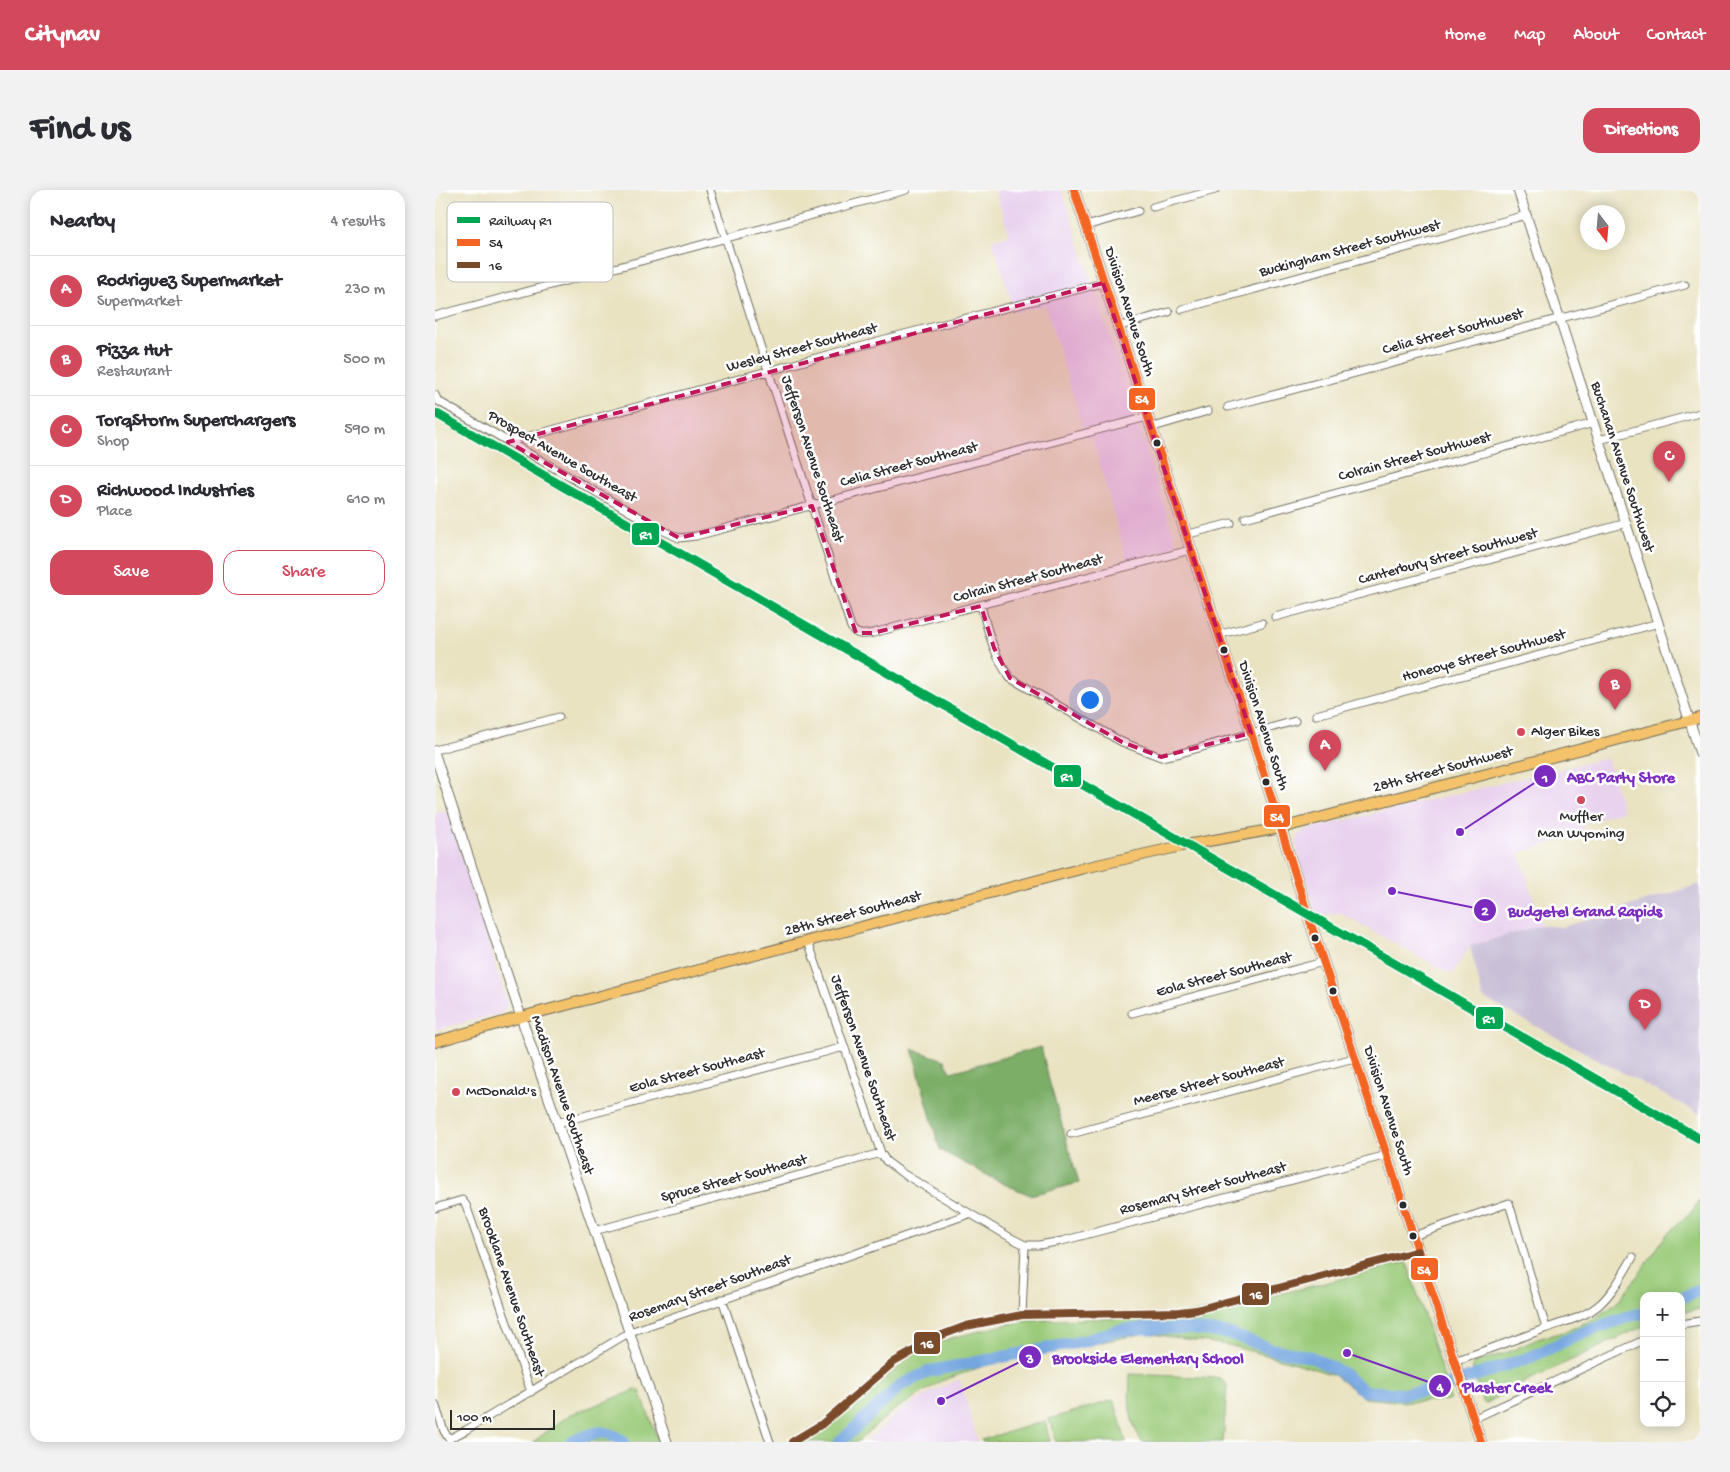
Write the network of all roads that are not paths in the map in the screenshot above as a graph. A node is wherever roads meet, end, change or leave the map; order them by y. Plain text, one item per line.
1 (710, 190) edge
2 (906, 190) edge
3 (1074, 190) edge
4 (1215, 190) edge
5 (1518, 190) edge
6 (1153, 207) dead end
7 (1138, 211) dead end
8 (1526, 215) junction
9 (1086, 226) junction
10 (726, 238) junction
11 (613, 268) edge
12 (562, 282) edge
13 (1103, 283) junction
14 (1685, 285) dead end
15 (1182, 309) dead end
16 (1169, 312) dead end
17 (435, 316) edge
18 (1558, 318) junction
19 (1117, 326) junction
20 (769, 372) junction
21 (435, 395) edge
22 (1228, 407) dead end
23 (1208, 412) dead end
24 (1700, 413) edge
25 (1147, 417) junction
26 (1593, 423) junction
27 (1150, 428) junction
28 (1599, 440) junction
29 (508, 442) junction
30 (812, 506) junction
31 (1245, 518) dead end
32 (1231, 522) dead end
33 (1627, 523) junction
34 (1185, 534) junction
35 (679, 538) joint
36 (1190, 550) junction
37 (981, 606) junction
38 (1275, 617) dead end
39 (1262, 623) dead end
40 (1659, 624) junction
41 (873, 633) joint
42 (1218, 634) junction
43 (1316, 715) dead end
44 (559, 717) dead end
45 (1695, 719) edge
46 (1295, 721) dead end
47 (1251, 733) junction
48 (435, 750) edge
49 (1700, 753) edge
50 (435, 755) edge
51 (1281, 828) junction
52 (808, 941) junction
53 (1323, 962) junction
54 (1133, 1013) dead end
55 (521, 1017) junction
56 (435, 1042) edge
57 (844, 1046) junction
58 (1354, 1058) junction
59 (557, 1123) junction
60 (1071, 1134) dead end
61 (881, 1153) junction
62 (1387, 1155) junction
63 (435, 1208) edge
64 (969, 1214) junction
65 (594, 1231) junction
66 (1413, 1236) junction
67 (1025, 1244) junction
68 (1418, 1251) junction
69 (1633, 1257) dead end
70 (722, 1299) junction
71 (1021, 1315) junction
72 (1700, 1321) edge
73 (1685, 1323) edge
74 (1546, 1328) junction
75 (629, 1332) junction
76 (1640, 1342) edge
77 (1456, 1366) junction
78 (531, 1392) junction
79 (435, 1404) edge
80 (1473, 1419) junction
81 (667, 1442) edge
82 (771, 1442) edge
83 (792, 1442) edge
84 (1481, 1442) edge

1 - 10 street, Jefferson Avenue Southeast
2 - 10 street
3 - 9 main road, Division Avenue South
4 - 6 street
5 - 8 street, Buchanan Avenue Southwest
7 - 9 street
8 - 15 street, Buckingham Street Southwest
8 - 18 street, Buchanan Avenue Southwest
9 - 13 main road, Division Avenue South
10 - 11 street
10 - 20 street, Jefferson Avenue Southeast
12 - 17 street
13 - 19 main road, Division Avenue South
13 - 20 street, Wesley Street Southeast
14 - 18 street, Celia Street Southwest
16 - 19 street
18 - 22 street, Celia Street Southwest
18 - 26 street, Buchanan Avenue Southwest
19 - 25 main road, Division Avenue South
20 - 29 street, Wesley Street Southeast
20 - 30 street, Jefferson Avenue Southeast
21 - 29 street, Prospect Avenue Southeast
23 - 27 street
24 - 28 street
25 - 27 main road, Division Avenue South
25 - 30 street, Celia Street Southeast
26 - 28 street, Buchanan Avenue Southwest
26 - 31 street, Colrain Street Southwest
27 - 34 main road, Division Avenue South
28 - 33 street, Buchanan Avenue Southwest
29 - 35 street, Prospect Avenue Southeast
30 - 35 street, Celia Street Southeast
30 - 41 street, Jefferson Avenue Southeast
32 - 34 street
33 - 38 street, Canterbury Street Southwest
33 - 40 street, Buchanan Avenue Southwest
34 - 36 main road, Division Avenue South
36 - 37 street, Colrain Street Southeast
36 - 42 main road, Division Avenue South
37 - 41 street, Colrain Street Southeast
37 - 47 street
39 - 42 street
40 - 43 street, Honeoye Street Southwest
40 - 45 street, Buchanan Avenue Southwest
42 - 47 main road, Division Avenue South
44 - 48 street
45 - 49 street, Buchanan Avenue Southwest
45 - 51 main road, 28th Street Southwest
46 - 47 street
47 - 51 main road, Division Avenue South
50 - 55 street, Madison Avenue Southeast
51 - 52 main road, 28th Street Southeast
51 - 53 main road, Division Avenue South
52 - 55 main road, 28th Street Southeast
52 - 57 street, Jefferson Avenue Southeast
53 - 54 street, Eola Street Southeast
53 - 58 main road, Division Avenue South
55 - 56 main road, 28th Street Southeast
55 - 59 street, Madison Avenue Southeast
57 - 59 street, Eola Street Southeast
57 - 61 street, Jefferson Avenue Southeast
58 - 60 street, Meerse Street Southeast
58 - 62 main road, Division Avenue South
59 - 65 street, Madison Avenue Southeast
61 - 64 street, Jefferson Avenue Southeast
61 - 65 street, Spruce Street Southeast
62 - 66 main road, Division Avenue South
62 - 67 street, Rosemary Street Southeast
63 - 78 street, Brooklane Avenue Southeast
64 - 67 street, Jefferson Avenue Southeast
64 - 70 street, Rosemary Street Southeast
65 - 75 street, Madison Avenue Southeast
66 - 68 main road, Division Avenue South
66 - 74 street
67 - 71 street
68 - 71 street
68 - 77 main road, Division Avenue South
69 - 74 street
70 - 75 street, Rosemary Street Southeast
70 - 82 street
71 - 83 street
72 - 73 street
74 - 77 street
75 - 78 street, Rosemary Street Southeast
75 - 81 street, Madison Avenue Southeast
76 - 80 street
77 - 80 main road, Division Avenue South
78 - 79 street, Rosemary Street Southeast
80 - 84 main road, Division Avenue South

